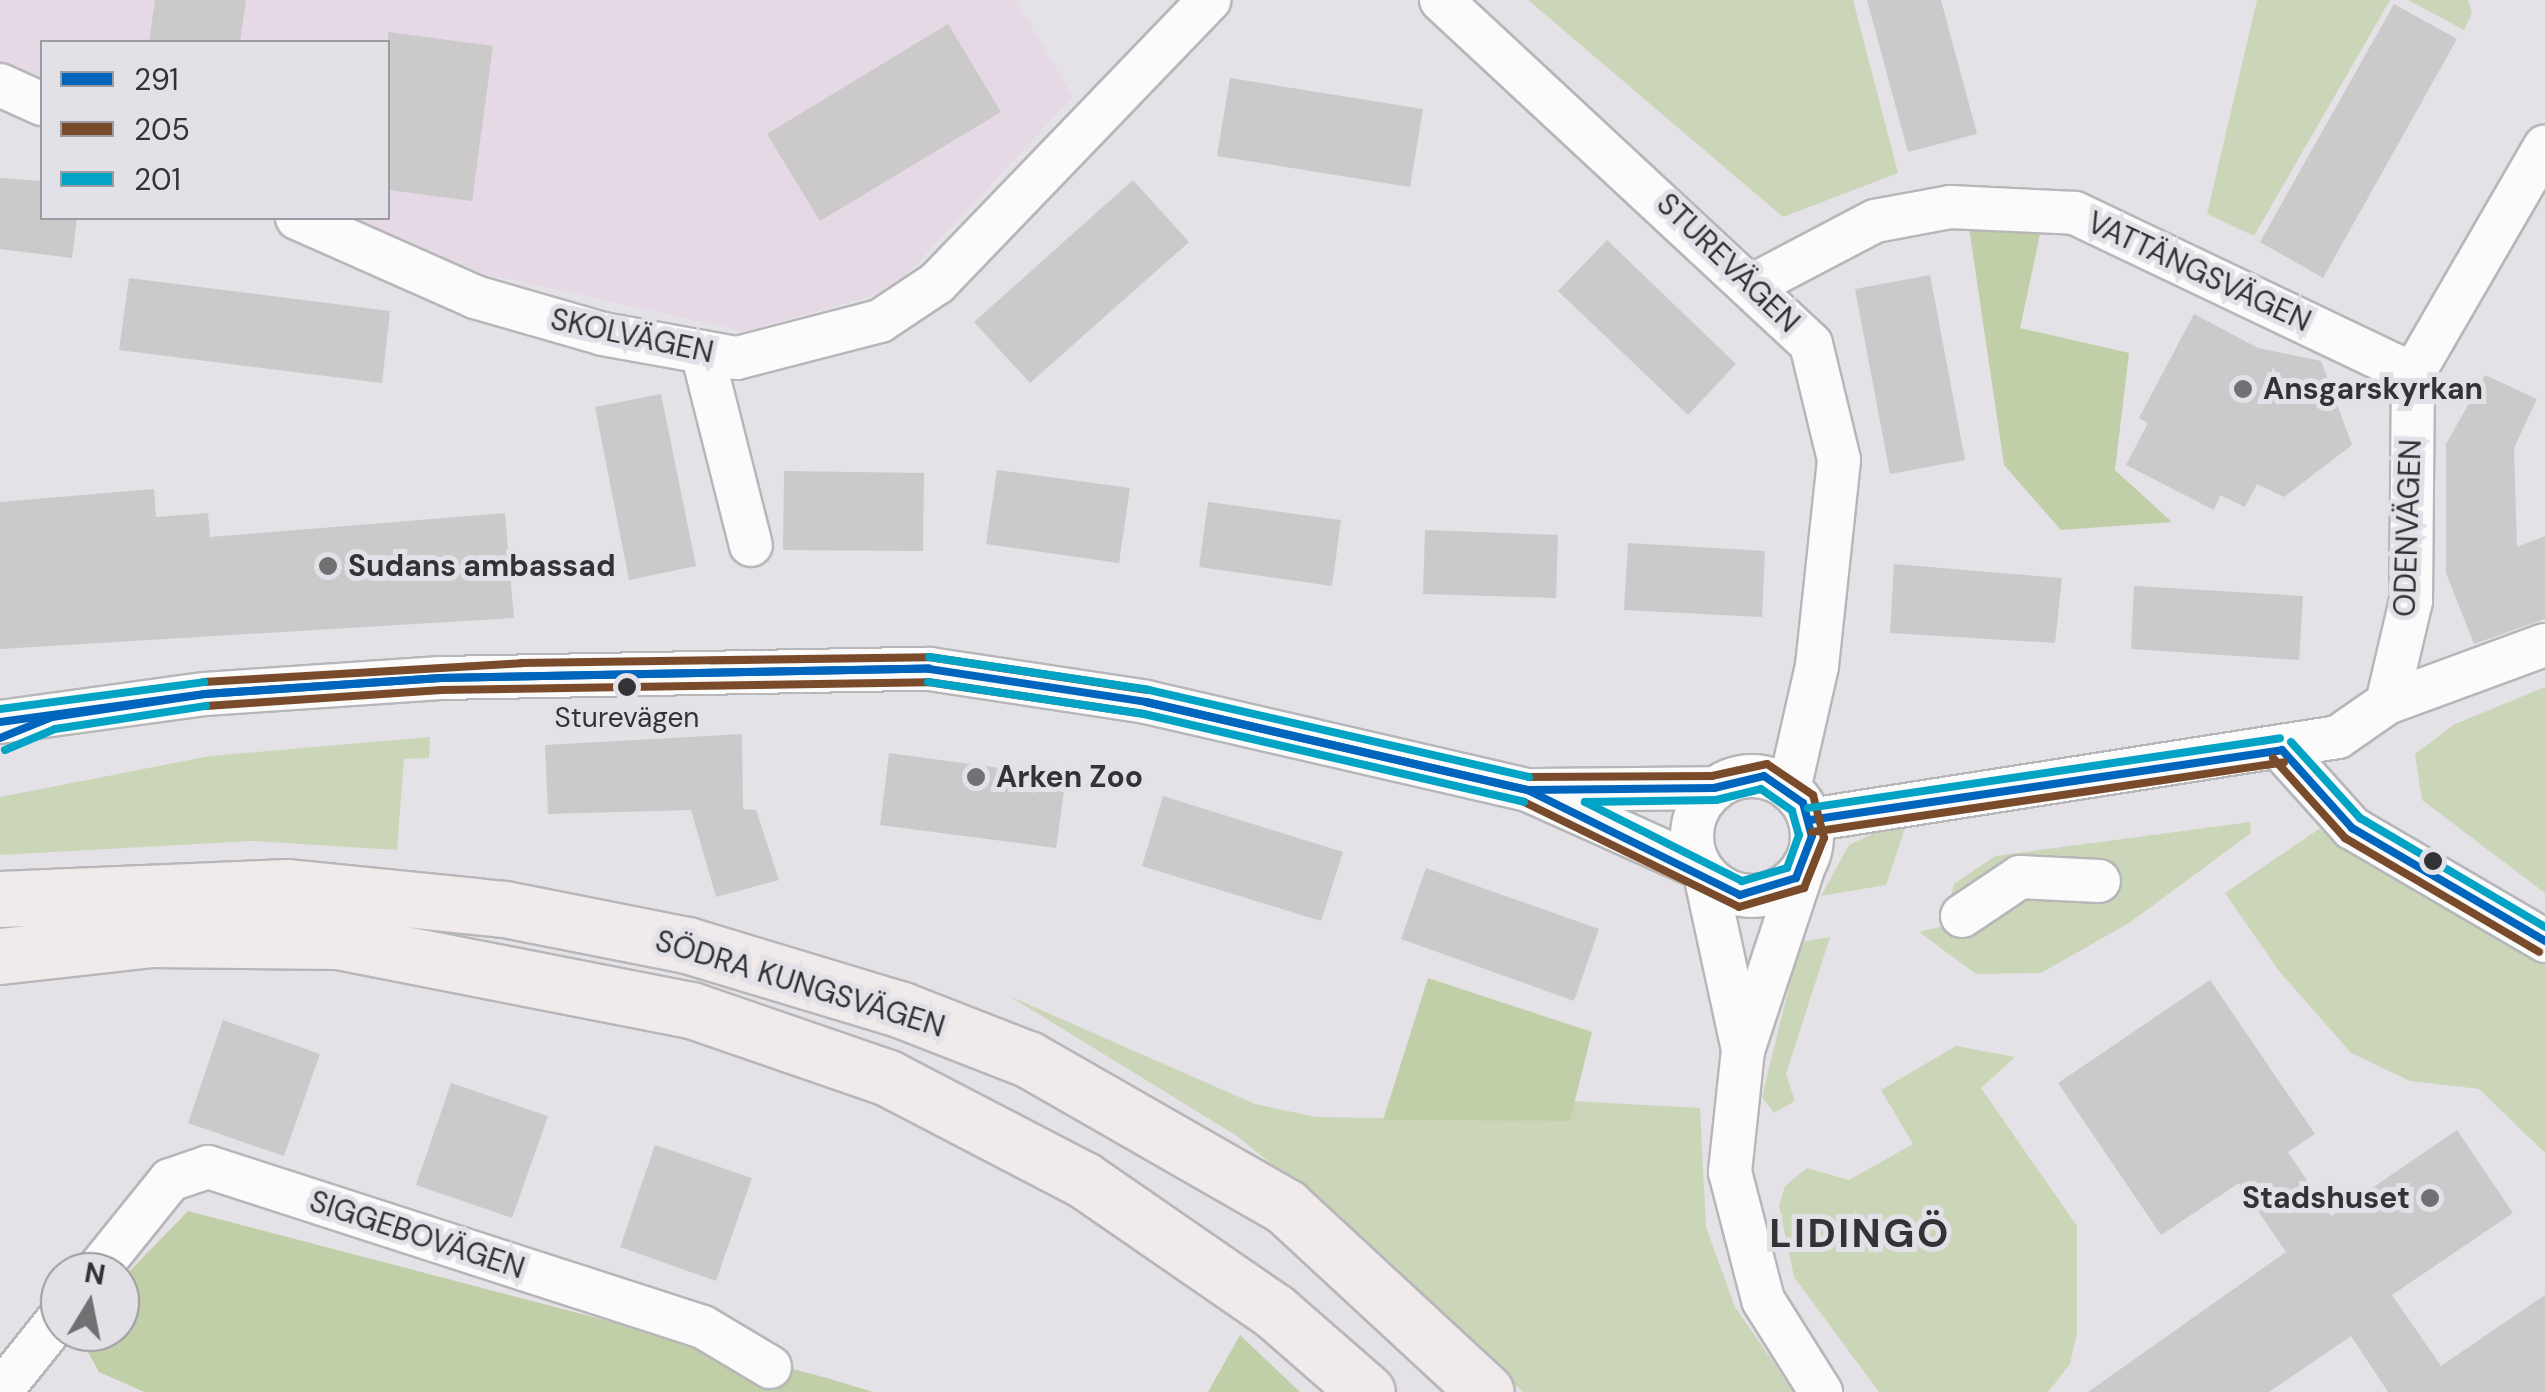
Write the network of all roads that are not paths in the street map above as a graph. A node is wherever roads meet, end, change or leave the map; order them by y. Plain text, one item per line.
1 (1209, 0) edge
2 (1441, 0) edge
3 (0, 86) edge
4 (40, 103) edge
5 (2545, 146) edge
6 (301, 220) edge
7 (1753, 286) junction
8 (702, 352) junction
9 (2413, 374) junction
10 (751, 545) dead end
11 (2545, 645) edge
12 (2387, 703) junction
13 (52, 717) junction
14 (0, 722) edge
15 (0, 738) edge
16 (2282, 750) junction
17 (1714, 788) junction
18 (1528, 790) junction
19 (1800, 804) junction
20 (1804, 866) junction
21 (1702, 870) junction
22 (2098, 881) dead end
23 (0, 899) edge
24 (1962, 916) dead end
25 (2545, 940) edge
26 (0, 956) edge
27 (1743, 1050) junction
28 (112, 1252) edge
29 (40, 1342) edge
30 (770, 1367) dead end
31 (0, 1392) edge
32 (1367, 1392) edge
33 (1486, 1392) edge
34 (1822, 1392) edge

1 - 8 street, SKOLVÄGEN
2 - 7 street, STUREVÄGEN
3 - 4 street
5 - 9 street, ODENVÄGEN
6 - 8 street, SKOLVÄGEN
7 - 9 street, VATTÄNGSVÄGEN
7 - 19 street, STUREVÄGEN
8 - 10 street
9 - 12 street, ODENVÄGEN
11 - 12 street
12 - 16 street
13 - 14 street
13 - 15 street
13 - 18 street
16 - 19 street
16 - 25 street
17 - 18 street
17 - 19 street
17 - 21 street
18 - 21 street
19 - 20 street
20 - 21 street
20 - 27 street
21 - 27 street
22 - 24 street
23 - 33 main road, SÖDRA KUNGSVÄGEN
26 - 32 main road, SÖDRA KUNGSVÄGEN
27 - 34 street
28 - 30 street, SIGGEBOVÄGEN
29 - 31 street

